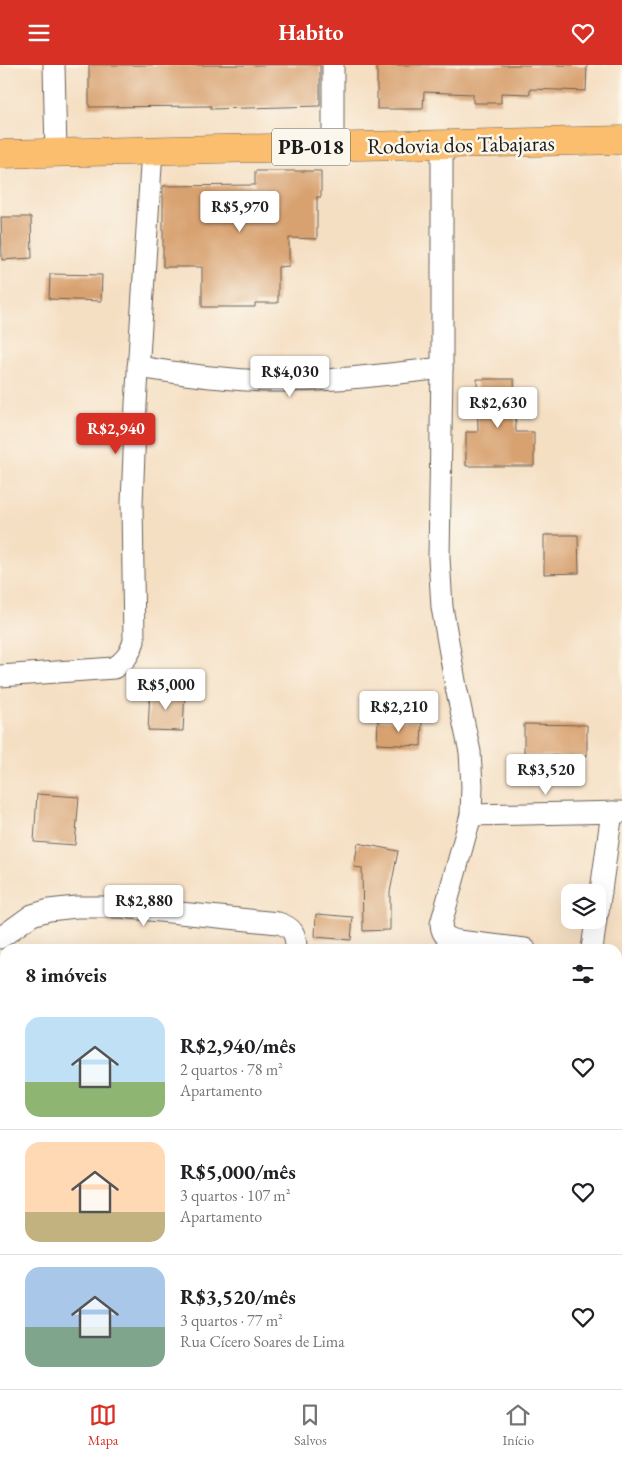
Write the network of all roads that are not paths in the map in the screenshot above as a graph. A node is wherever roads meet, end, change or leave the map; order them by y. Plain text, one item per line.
1 (54, 65) edge
2 (334, 65) edge
3 (622, 140) edge
4 (442, 144) junction
5 (333, 147) junction
6 (152, 150) junction
7 (56, 153) junction
8 (0, 154) edge
9 (138, 367) junction
10 (442, 368) junction
11 (0, 676) edge
12 (617, 812) edge
13 (470, 815) junction
14 (603, 884) edge
15 (595, 929) edge
16 (0, 938) edge
17 (296, 944) edge
18 (483, 944) edge
19 (593, 944) edge

1 - 7 street
2 - 5 street
3 - 4 main road, Rodovia dos Tabajaras / PB-018
4 - 5 main road, Rodovia dos Tabajaras / PB-018
4 - 10 street
5 - 6 main road, Rodovia dos Tabajaras / PB-018
6 - 7 main road, Rodovia dos Tabajaras / PB-018
6 - 9 street
7 - 8 main road, Rodovia dos Tabajaras / PB-018
9 - 10 street
9 - 11 street
10 - 13 street
12 - 13 street
12 - 14 street
13 - 18 street
15 - 19 street
16 - 17 street

